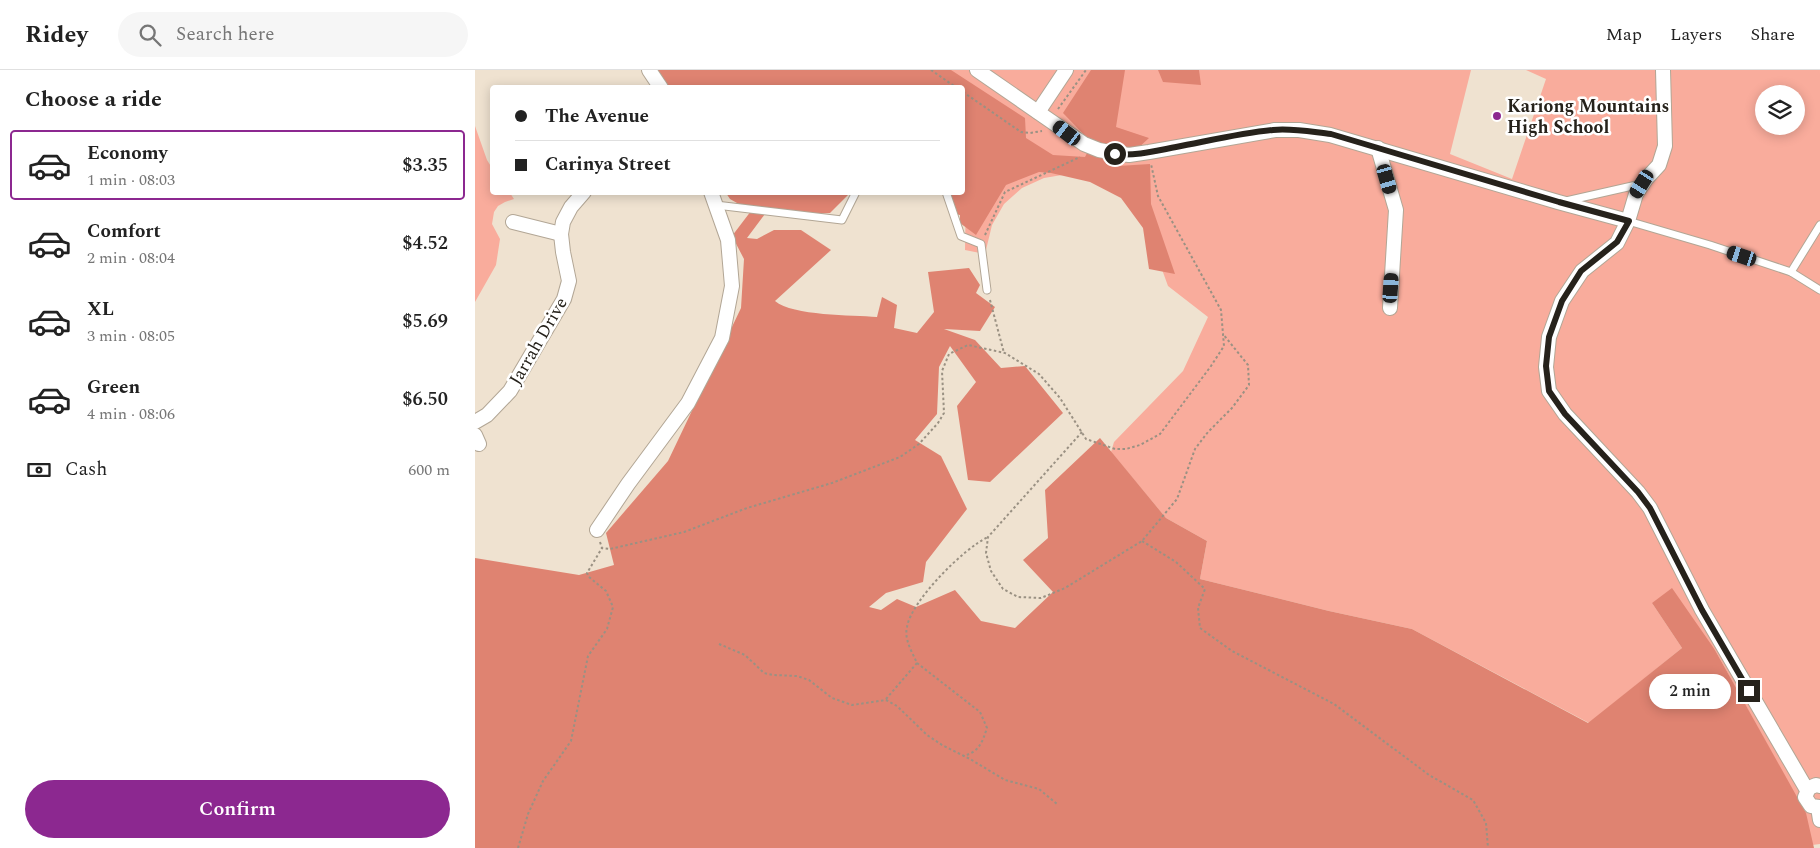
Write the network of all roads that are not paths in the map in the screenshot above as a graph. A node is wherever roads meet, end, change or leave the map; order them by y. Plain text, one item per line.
1 (649, 70) edge
2 (977, 70) edge
3 (1066, 70) edge
4 (1663, 70) edge
5 (659, 85) edge
6 (1038, 112) junction
7 (1378, 148) junction
8 (1642, 184) junction
9 (581, 195) edge
10 (854, 195) edge
11 (947, 195) edge
12 (713, 199) edge
13 (1559, 202) junction
14 (1629, 221) junction
15 (513, 222) dead end
16 (1820, 225) edge
17 (561, 234) junction
18 (1791, 272) junction
19 (987, 290) road end
20 (1820, 290) edge
21 (1389, 308) dead end
22 (475, 422) edge
23 (597, 530) road end
24 (1813, 788) edge
25 (1819, 811) edge

1 - 5 street
2 - 6 street
3 - 6 street
4 - 8 street
6 - 7 street
7 - 13 street
7 - 21 street
8 - 13 lane
8 - 14 street
9 - 17 street, Jarrah Drive
10 - 12 lane
11 - 19 lane
12 - 23 street
13 - 14 street
14 - 18 lane
14 - 24 street
15 - 17 street
16 - 18 lane
17 - 22 street, Jarrah Drive
18 - 20 lane
24 - 25 street

